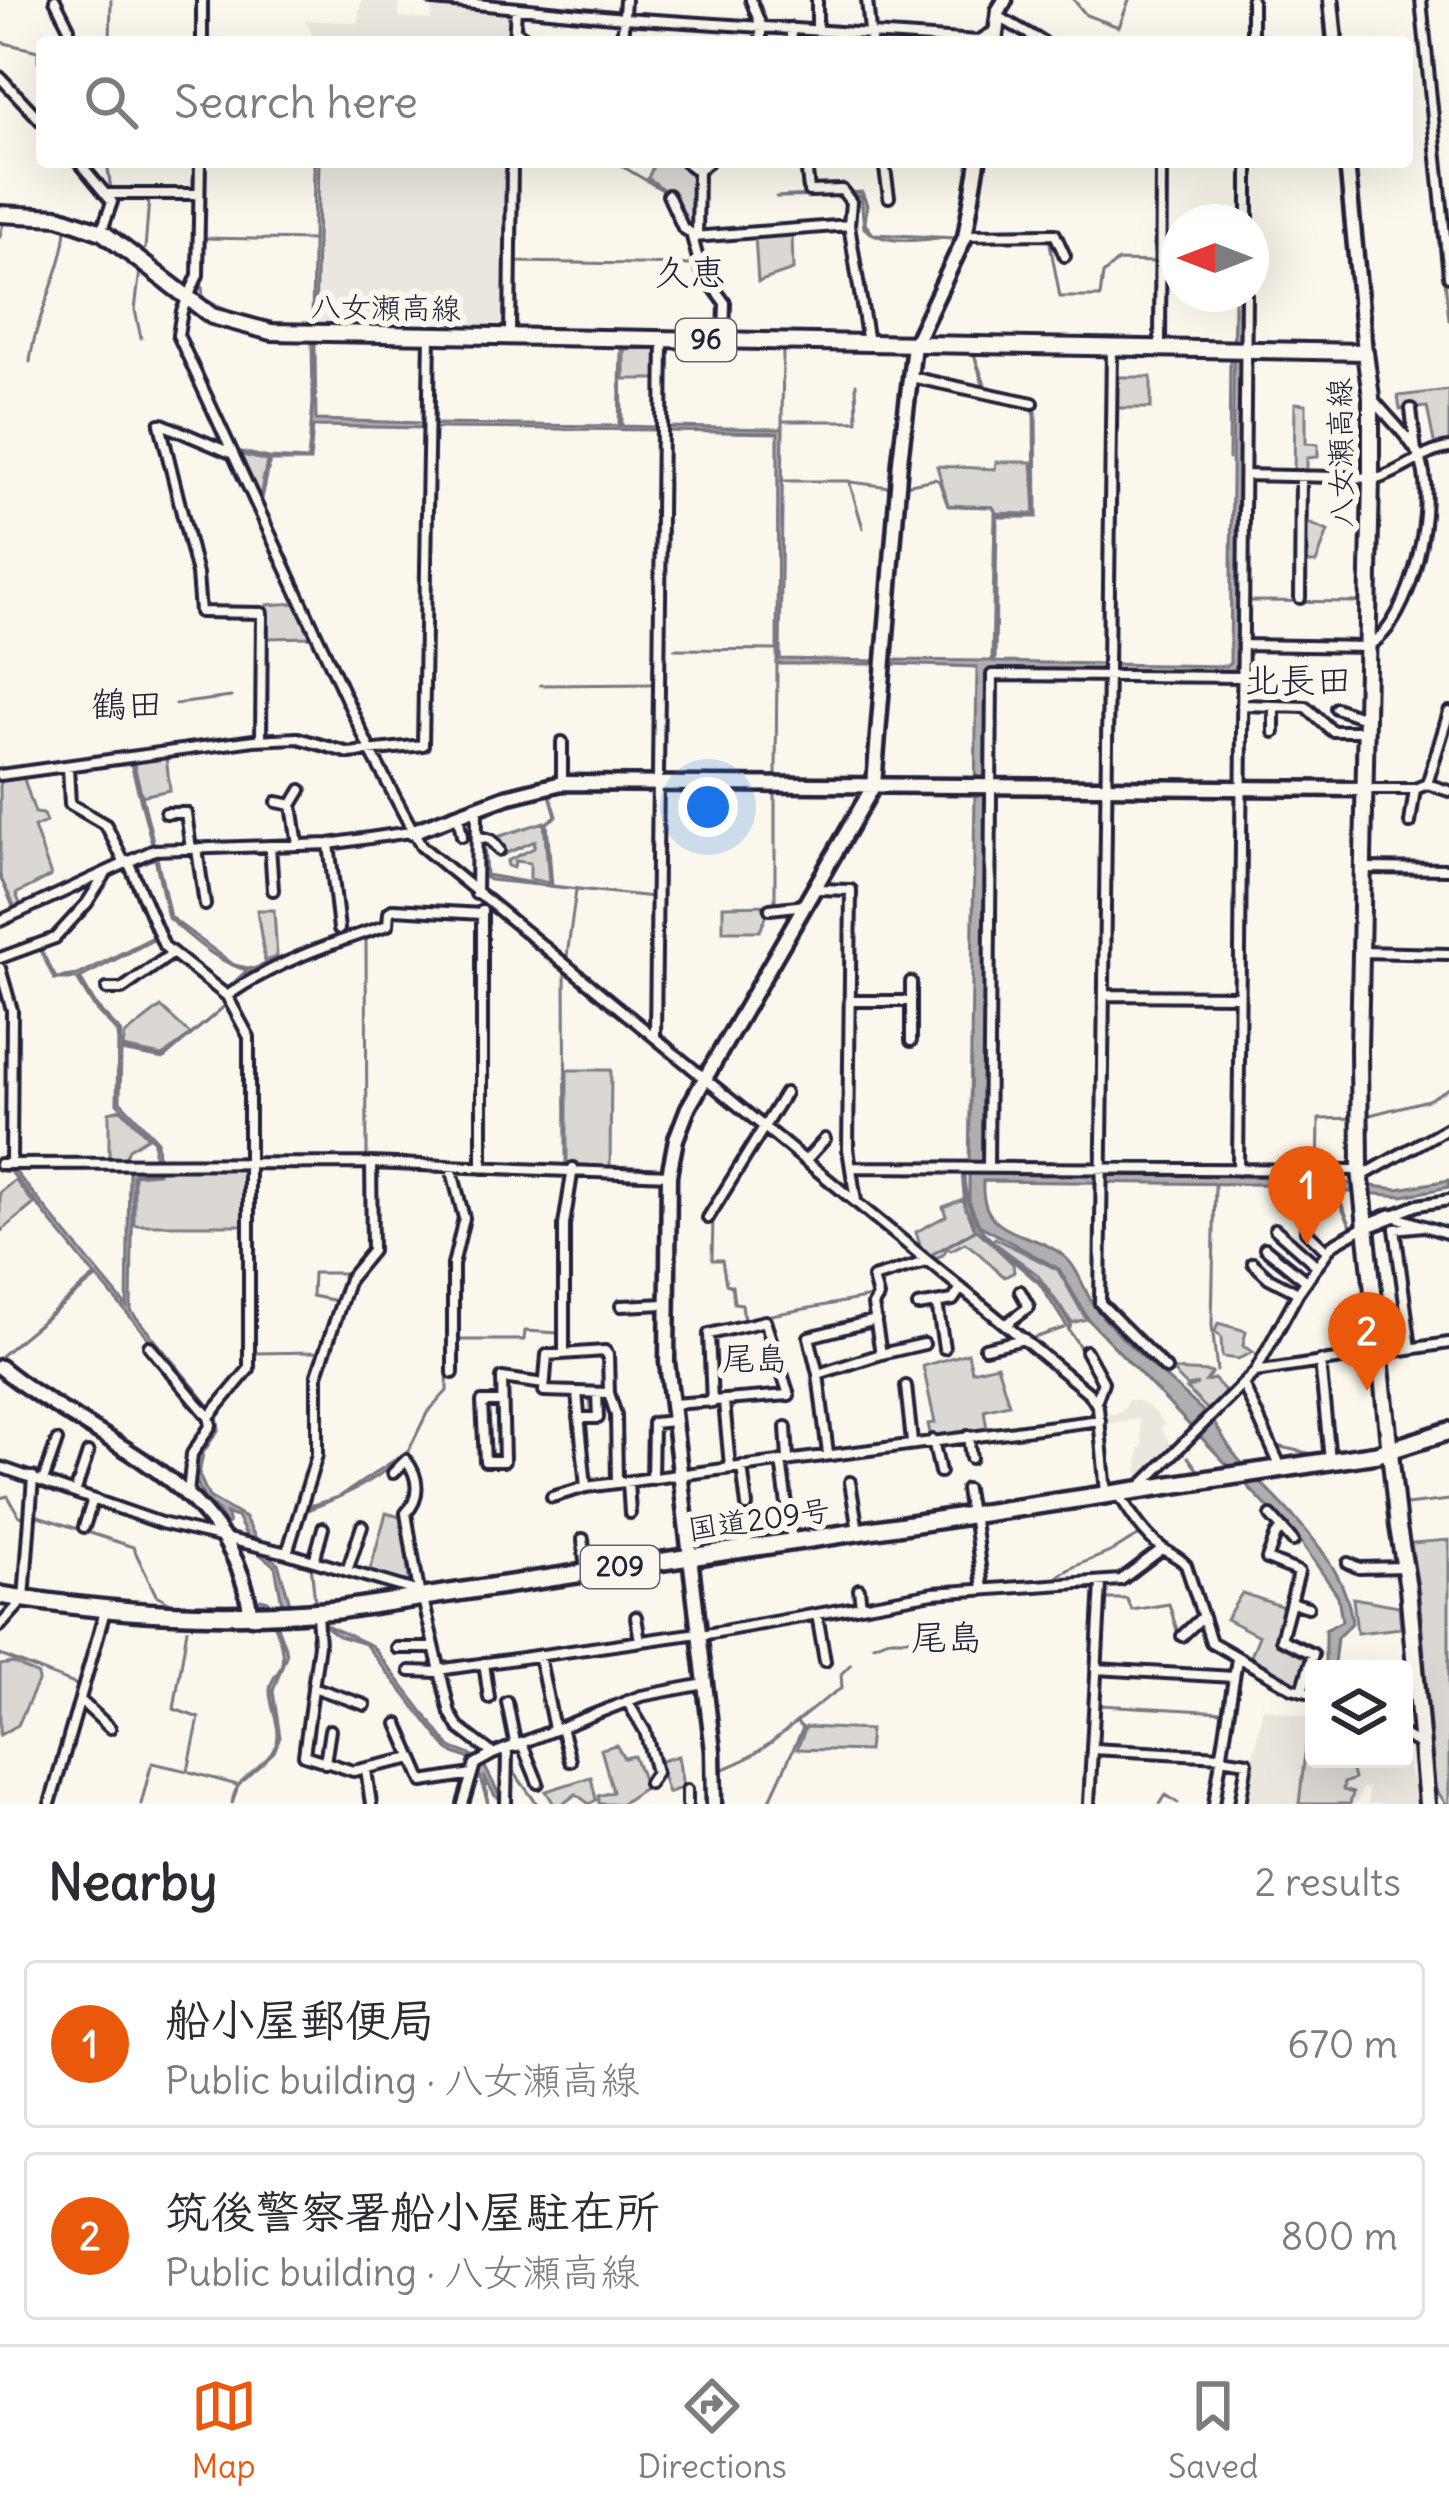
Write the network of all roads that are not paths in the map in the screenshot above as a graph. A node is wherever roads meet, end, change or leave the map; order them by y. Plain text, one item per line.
1 (55, 0) edge
2 (202, 0) edge
3 (433, 0) edge
4 (625, 0) edge
5 (751, 0) edge
6 (817, 0) edge
7 (866, 0) edge
8 (987, 0) edge
9 (1252, 0) edge
10 (1331, 0) edge
11 (1421, 0) edge
12 (520, 6) edge
13 (624, 18) junction
14 (999, 20) edge
15 (761, 26) junction
16 (69, 28) dead end
17 (790, 28) junction
18 (817, 30) junction
19 (514, 31) junction
20 (202, 36) edge
21 (514, 36) edge
22 (522, 36) edge
23 (622, 36) edge
24 (761, 36) edge
25 (791, 36) edge
26 (858, 36) edge
27 (871, 36) edge
28 (1031, 36) edge
29 (1252, 36) edge
30 (1334, 36) edge
31 (0, 77) edge
32 (36, 116) edge
33 (84, 168) edge
34 (200, 168) edge
35 (512, 168) edge
36 (694, 168) edge
37 (701, 168) edge
38 (807, 168) edge
39 (885, 168) edge
40 (977, 168) edge
41 (1161, 168) edge
42 (1248, 168) edge
43 (1348, 168) edge
44 (698, 171) junction
45 (108, 194) junction
46 (199, 194) junction
47 (668, 195) dead end
48 (889, 196) dead end
49 (1247, 204) edge
50 (0, 214) edge
51 (849, 225) junction
52 (102, 232) junction
53 (965, 235) junction
54 (695, 237) junction
55 (1065, 256) dead end
56 (1449, 276) edge
57 (187, 300) junction
58 (1244, 312) edge
59 (430, 336) junction
60 (510, 337) junction
61 (663, 339) junction
62 (724, 340) junction
63 (868, 344) junction
64 (914, 345) junction
65 (1112, 348) junction
66 (1160, 349) junction
67 (1240, 350) junction
68 (1365, 352) junction
69 (910, 376) junction
70 (1371, 397) junction
71 (1034, 403) dead end
72 (1411, 409) dead end
73 (1449, 448) edge
74 (232, 453) junction
75 (1418, 456) junction
76 (1245, 475) junction
77 (1301, 476) junction
78 (1371, 478) junction
79 (1300, 598) dead end
80 (1243, 645) junction
81 (1369, 646) junction
82 (1107, 676) junction
83 (1243, 677) junction
84 (1242, 705) junction
85 (1274, 706) junction
86 (1336, 708) dead end
87 (1449, 712) edge
88 (1363, 724) junction
89 (1274, 733) dead end
90 (261, 740) junction
91 (562, 742) dead end
92 (371, 752) junction
93 (68, 766) junction
94 (0, 775) edge
95 (562, 783) junction
96 (658, 783) junction
97 (1426, 784) junction
98 (874, 785) junction
99 (984, 786) junction
100 (1106, 788) junction
101 (1415, 789) junction
102 (301, 790) dead end
103 (1241, 790) junction
104 (1364, 790) junction
105 (1449, 791) edge
106 (277, 802) dead end
107 (292, 805) junction
108 (477, 808) junction
109 (166, 813) dead end
110 (458, 815) junction
111 (1410, 823) dead end
112 (411, 832) junction
113 (462, 836) dead end
114 (477, 836) junction
115 (329, 844) junction
116 (298, 845) junction
117 (270, 846) junction
118 (194, 849) junction
119 (499, 850) dead end
120 (126, 861) junction
121 (1363, 867) junction
122 (1449, 868) edge
123 (108, 871) junction
124 (817, 889) junction
125 (273, 890) dead end
126 (203, 893) junction
127 (479, 896) junction
128 (189, 900) dead end
129 (205, 905) dead end
130 (808, 905) junction
131 (770, 909) dead end
132 (482, 914) junction
133 (0, 921) edge
134 (339, 928) dead end
135 (1361, 952) junction
136 (173, 953) junction
137 (1449, 954) edge
138 (0, 958) edge
139 (0, 968) edge
140 (911, 982) dead end
141 (106, 989) dead end
142 (1104, 995) junction
143 (227, 996) junction
144 (1239, 996) junction
145 (850, 1001) junction
146 (911, 1001) junction
147 (655, 1038) junction
148 (911, 1042) dead end
149 (706, 1079) junction
150 (785, 1093) dead end
151 (1449, 1127) edge
152 (764, 1128) junction
153 (825, 1138) dead end
154 (806, 1160) junction
155 (371, 1163) junction
156 (6, 1164) edge
157 (248, 1164) junction
158 (851, 1167) junction
159 (452, 1168) junction
160 (482, 1168) junction
161 (573, 1168) junction
162 (988, 1168) junction
163 (1101, 1168) junction
164 (1238, 1170) junction
165 (1360, 1174) junction
166 (669, 1175) junction
167 (1449, 1201) edge
168 (856, 1202) junction
169 (1392, 1216) junction
170 (708, 1218) dead end
171 (1423, 1226) junction
172 (1364, 1227) junction
173 (1276, 1229) dead end
174 (1306, 1231) dead end
175 (1449, 1234) edge
176 (1264, 1248) dead end
177 (1328, 1250) junction
178 (928, 1261) junction
179 (1253, 1263) dead end
180 (1316, 1264) junction
181 (1306, 1281) junction
182 (961, 1288) junction
183 (1020, 1291) dead end
184 (1298, 1293) junction
185 (937, 1303) junction
186 (668, 1304) junction
187 (621, 1306) dead end
188 (918, 1306) dead end
189 (876, 1320) junction
190 (1006, 1324) junction
191 (1024, 1339) junction
192 (1449, 1342) edge
193 (924, 1344) dead end
194 (149, 1346) dead end
195 (944, 1348) dead end
196 (986, 1348) dead end
197 (1412, 1348) junction
198 (1087, 1351) dead end
199 (1378, 1352) junction
200 (564, 1353) junction
201 (881, 1354) junction
202 (1320, 1361) junction
203 (0, 1367) edge
204 (1166, 1369) dead end
205 (1255, 1372) junction
206 (453, 1373) dead end
207 (818, 1374) junction
208 (544, 1384) junction
209 (1243, 1384) junction
210 (906, 1386) dead end
211 (577, 1393) junction
212 (597, 1393) junction
213 (609, 1393) junction
214 (500, 1402) junction
215 (712, 1402) junction
216 (724, 1402) junction
217 (1096, 1402) junction
218 (671, 1404) junction
219 (209, 1417) junction
220 (579, 1418) junction
221 (1100, 1420) junction
222 (674, 1421) junction
223 (786, 1427) dead end
224 (1449, 1431) edge
225 (968, 1436) junction
226 (933, 1440) junction
227 (57, 1441) dead end
228 (912, 1442) junction
229 (1390, 1449) junction
230 (88, 1453) dead end
231 (828, 1454) junction
232 (971, 1458) dead end
233 (785, 1460) junction
234 (1330, 1461) junction
235 (742, 1466) junction
236 (0, 1467) edge
237 (730, 1467) junction
238 (1277, 1470) junction
239 (940, 1472) dead end
240 (393, 1473) dead end
241 (681, 1474) junction
242 (38, 1479) junction
243 (652, 1479) junction
244 (850, 1482) dead end
245 (622, 1483) junction
246 (586, 1487) junction
247 (1139, 1488) junction
248 (966, 1489) dead end
249 (1112, 1492) junction
250 (75, 1493) junction
251 (188, 1493) junction
252 (552, 1497) dead end
253 (93, 1499) junction
254 (747, 1506) dead end
255 (630, 1513) dead end
256 (972, 1513) junction
257 (1271, 1516) dead end
258 (362, 1526) dead end
259 (84, 1527) dead end
260 (323, 1528) dead end
261 (1283, 1529) junction
262 (858, 1532) junction
263 (583, 1539) dead end
264 (227, 1540) junction
265 (1293, 1541) dead end
266 (792, 1542) junction
267 (1162, 1549) junction
268 (287, 1553) junction
269 (692, 1557) junction
270 (314, 1561) junction
271 (1348, 1563) dead end
272 (1405, 1567) junction
273 (347, 1571) junction
274 (586, 1573) junction
275 (1101, 1583) junction
276 (859, 1589) dead end
277 (983, 1589) junction
278 (0, 1595) edge
279 (421, 1597) junction
280 (24, 1599) junction
281 (1291, 1602) junction
282 (861, 1606) junction
283 (1308, 1607) dead end
284 (105, 1611) junction
285 (317, 1612) junction
286 (817, 1614) junction
287 (251, 1617) junction
288 (636, 1617) dead end
289 (1202, 1617) junction
290 (0, 1626) edge
291 (701, 1634) junction
292 (1182, 1636) dead end
293 (640, 1641) junction
294 (397, 1648) dead end
295 (433, 1648) junction
296 (539, 1655) junction
297 (1237, 1658) junction
298 (825, 1660) dead end
299 (484, 1664) junction
300 (1096, 1669) junction
301 (410, 1671) dead end
302 (438, 1671) junction
303 (1234, 1677) junction
304 (706, 1684) junction
305 (313, 1687) junction
306 (1302, 1691) junction
307 (1305, 1692) edge
308 (489, 1698) dead end
309 (80, 1700) junction
310 (626, 1701) junction
311 (507, 1702) dead end
312 (365, 1705) dead end
313 (398, 1724) dead end
314 (110, 1728) dead end
315 (558, 1728) junction
316 (330, 1730) dead end
317 (1413, 1740) edge
318 (1424, 1747) junction
319 (515, 1748) junction
320 (1092, 1749) junction
321 (493, 1754) junction
322 (1221, 1757) junction
323 (413, 1758) junction
324 (570, 1761) dead end
325 (326, 1762) junction
326 (366, 1770) junction
327 (472, 1774) junction
328 (538, 1783) dead end
329 (650, 1783) dead end
330 (687, 1790) dead end
331 (50, 1804) edge
332 (371, 1804) edge
333 (463, 1804) edge
334 (506, 1804) edge
335 (687, 1804) edge
336 (713, 1804) edge
337 (1089, 1804) edge
338 (1214, 1804) edge
339 (1240, 1804) edge
340 (1426, 1804) edge

1 - 16 street
2 - 20 street
3 - 12 street
4 - 13 street
5 - 15 street
6 - 18 street
7 - 27 street
8 - 14 street
9 - 29 street
10 - 30 street
11 - 56 street
12 - 13 street
12 - 19 street
13 - 15 street
13 - 23 street
14 - 28 street
15 - 17 street
15 - 24 street
17 - 18 street
17 - 25 street
18 - 26 street
19 - 21 street
19 - 22 street
31 - 32 street
33 - 45 street
34 - 46 street
35 - 60 street
36 - 44 street
37 - 44 street
38 - 51 street
39 - 48 street
40 - 53 street
41 - 66 street
42 - 49 street
43 - 68 street
44 - 54 street
45 - 46 street
45 - 52 street
46 - 57 street
47 - 54 street
50 - 52 main road, 八女瀬高線 / 96
51 - 54 street
51 - 63 street
52 - 57 main road, 八女瀬高線 / 96
53 - 55 street
53 - 64 street
54 - 62 street
57 - 59 main road, 八女瀬高線 / 96
57 - 74 street
58 - 67 street
59 - 60 main road, 八女瀬高線 / 96
59 - 92 street
60 - 61 main road, 八女瀬高線 / 96
61 - 62 main road, 八女瀬高線 / 96
61 - 96 street
62 - 63 main road, 八女瀬高線 / 96
63 - 64 main road, 八女瀬高線 / 96
64 - 65 main road, 八女瀬高線 / 96
64 - 69 street
65 - 66 main road, 八女瀬高線 / 96
65 - 82 street
66 - 67 main road, 八女瀬高線 / 96
67 - 68 main road, 八女瀬高線 / 96
67 - 76 street
68 - 70 main road, 八女瀬高線
69 - 71 street
69 - 98 street
70 - 75 street
70 - 78 main road, 八女瀬高線
72 - 75 street
73 - 75 street
74 - 90 street
74 - 92 street
75 - 78 street
75 - 81 street
76 - 77 street
76 - 80 street
77 - 78 street
77 - 79 street
78 - 81 main road, 八女瀬高線
80 - 81 street
80 - 83 street
81 - 88 main road, 八女瀬高線
82 - 83 street
82 - 99 street
82 - 100 street
83 - 84 street
84 - 85 street
84 - 103 street
85 - 88 street
85 - 89 street
86 - 88 street
87 - 97 street
88 - 104 main road, 八女瀬高線
90 - 92 street
90 - 93 street
91 - 95 street
92 - 112 street
93 - 94 street
93 - 120 street
95 - 96 street
95 - 108 street
96 - 98 street
96 - 147 street
97 - 101 street
97 - 105 street
98 - 99 street
98 - 124 street
99 - 100 street
99 - 162 street
100 - 103 street
100 - 142 street
101 - 104 street
101 - 111 street
102 - 107 street
103 - 104 street
103 - 144 street
104 - 121 main road, 八女瀬高線
106 - 107 street
107 - 116 street
108 - 110 street
108 - 114 street
109 - 118 street
110 - 112 street
110 - 113 street
112 - 115 street
112 - 127 street
114 - 119 street
114 - 127 street
115 - 116 street
115 - 134 street
116 - 117 street
117 - 118 street
117 - 125 street
118 - 120 street
118 - 126 street
120 - 123 street
120 - 136 street
121 - 122 street
121 - 135 main road, 八女瀬高線
123 - 133 street
123 - 138 street
124 - 130 street
124 - 145 street
126 - 128 street
126 - 129 street
127 - 132 street
127 - 147 street
130 - 131 street
130 - 149 street
132 - 143 street
132 - 160 street
135 - 137 street
135 - 165 main road, 八女瀬高線
136 - 141 street
136 - 143 street
139 - 156 street
140 - 146 street
142 - 144 street
142 - 163 street
143 - 157 street
144 - 164 street
145 - 146 street
145 - 158 street
146 - 148 street
147 - 149 street
149 - 152 street
149 - 166 street
150 - 152 street
151 - 165 street
152 - 154 street
152 - 170 street
153 - 154 street
154 - 168 street
155 - 157 street
155 - 159 street
155 - 268 street
156 - 157 street
157 - 219 street
158 - 162 street
158 - 168 street
159 - 160 street
159 - 206 street
160 - 161 street
161 - 166 street
161 - 200 street
162 - 163 street
163 - 164 street
163 - 204 street
164 - 165 street
165 - 172 main road, 八女瀬高線
166 - 186 street
167 - 169 street
168 - 178 street
169 - 171 street
169 - 172 street
171 - 175 street
171 - 197 street
172 - 177 street
172 - 199 main road, 八女瀬高線
173 - 180 street
174 - 177 street
176 - 181 street
177 - 180 street
178 - 182 street
178 - 189 street
179 - 184 street
180 - 181 street
181 - 184 street
182 - 185 street
182 - 190 street
183 - 190 street
184 - 205 street
185 - 188 street
185 - 195 street
186 - 187 street
186 - 218 street
189 - 201 street
189 - 207 street
190 - 191 street
191 - 196 street
191 - 217 street
192 - 197 street
193 - 201 street
194 - 219 street
197 - 199 street
198 - 217 street
199 - 202 street
199 - 229 main road, 八女瀬高線
200 - 208 street
200 - 213 street
201 - 207 street
202 - 205 street
202 - 234 street
203 - 251 street
205 - 209 street
207 - 231 street
208 - 211 street
208 - 214 street
209 - 238 street
209 - 247 street
210 - 228 street
211 - 212 street
211 - 220 street
212 - 213 street
212 - 220 street
213 - 245 street
214 - 214 street
215 - 216 street
215 - 216 street
215 - 218 street
216 - 237 street
217 - 221 street
218 - 222 street
219 - 251 street
220 - 246 street
221 - 225 street
221 - 249 street
222 - 241 street
222 - 243 street
223 - 233 street
224 - 229 highway, 国道209号 / 209
225 - 226 street
225 - 232 street
226 - 228 street
226 - 239 street
227 - 242 street
228 - 231 street
229 - 234 highway, 国道209号 / 209
229 - 272 main road, 八女瀬高線
230 - 250 street
231 - 233 street
233 - 235 street
233 - 266 street
234 - 238 highway, 国道209号 / 209
235 - 237 street
235 - 254 street
236 - 242 street
237 - 241 street
238 - 247 highway, 国道209号 / 209
240 - 279 street
241 - 243 street
241 - 269 street
242 - 250 street
242 - 280 street
243 - 245 street
244 - 262 street
245 - 246 street
245 - 255 street
246 - 252 street
247 - 249 highway, 国道209号 / 209
248 - 256 street
249 - 256 highway, 国道209号 / 209
249 - 267 street
250 - 253 street
251 - 264 street
253 - 259 street
253 - 264 street
256 - 262 highway, 国道209号 / 209
256 - 277 street
257 - 261 street
258 - 273 street
260 - 270 street
261 - 265 street
261 - 281 street
262 - 266 highway, 国道209号 / 209
263 - 274 street
264 - 268 street
264 - 287 street
266 - 269 highway, 国道209号 / 209
267 - 275 street
267 - 289 street
268 - 270 street
269 - 274 highway, 国道209号 / 209
269 - 291 street
270 - 273 street
271 - 272 street
272 - 318 main road, 八女瀬高線
273 - 279 street
274 - 279 highway, 国道209号 / 209
275 - 277 street
275 - 300 street
276 - 282 street
277 - 282 street
278 - 280 highway, 国道209号 / 209
279 - 285 highway, 国道209号 / 209
279 - 295 street
280 - 284 highway, 国道209号 / 209
280 - 290 street
281 - 283 street
281 - 306 street
282 - 286 street
284 - 287 highway, 国道209号 / 209
284 - 309 street
285 - 287 highway, 国道209号 / 209
285 - 305 street
286 - 291 street
286 - 298 street
288 - 293 street
289 - 292 street
289 - 297 street
291 - 293 street
291 - 304 street
293 - 296 street
294 - 295 street
295 - 302 street
296 - 299 street
296 - 315 street
297 - 303 street
297 - 306 street
299 - 302 street
299 - 308 street
300 - 303 street
300 - 320 street
301 - 302 street
302 - 321 street
303 - 322 street
304 - 310 street
304 - 336 street
305 - 312 street
305 - 325 street
306 - 307 street
309 - 314 street
309 - 331 street
310 - 315 street
310 - 329 street
311 - 319 street
313 - 323 street
315 - 319 street
315 - 324 street
316 - 325 street
317 - 318 street
318 - 340 main road, 八女瀬高線
319 - 321 street
319 - 328 street
319 - 334 street
320 - 322 street
320 - 337 street
321 - 327 street
322 - 338 street
322 - 339 street
323 - 326 street
323 - 327 street
325 - 326 street
326 - 332 street
327 - 333 street
330 - 335 street

